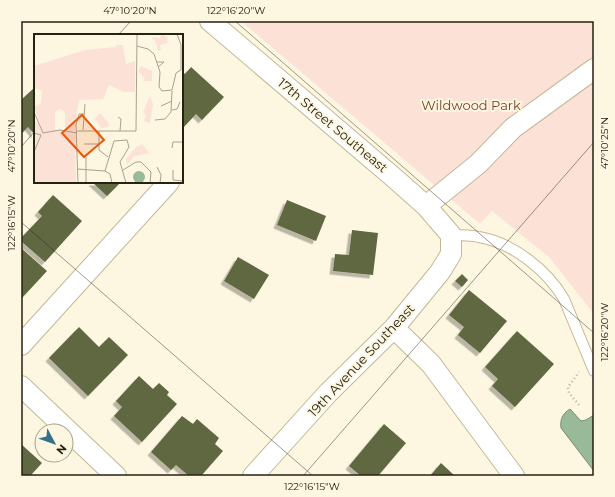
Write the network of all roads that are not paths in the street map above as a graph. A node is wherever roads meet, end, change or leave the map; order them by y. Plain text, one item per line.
1 (210, 21) edge
2 (594, 69) edge
3 (168, 183) edge
4 (426, 206) junction
5 (452, 234) junction
6 (394, 328) junction
7 (21, 345) edge
8 (594, 371) edge
9 (21, 386) edge
10 (116, 476) edge
11 (253, 476) edge
12 (514, 476) edge

1 - 4 street, 17th Street Southeast
2 - 4 street
3 - 7 street
4 - 5 street, 17th Street Southeast
5 - 6 street, 19th Avenue Southeast
5 - 8 lane
6 - 11 street, 19th Avenue Southeast
6 - 12 street
9 - 10 street

